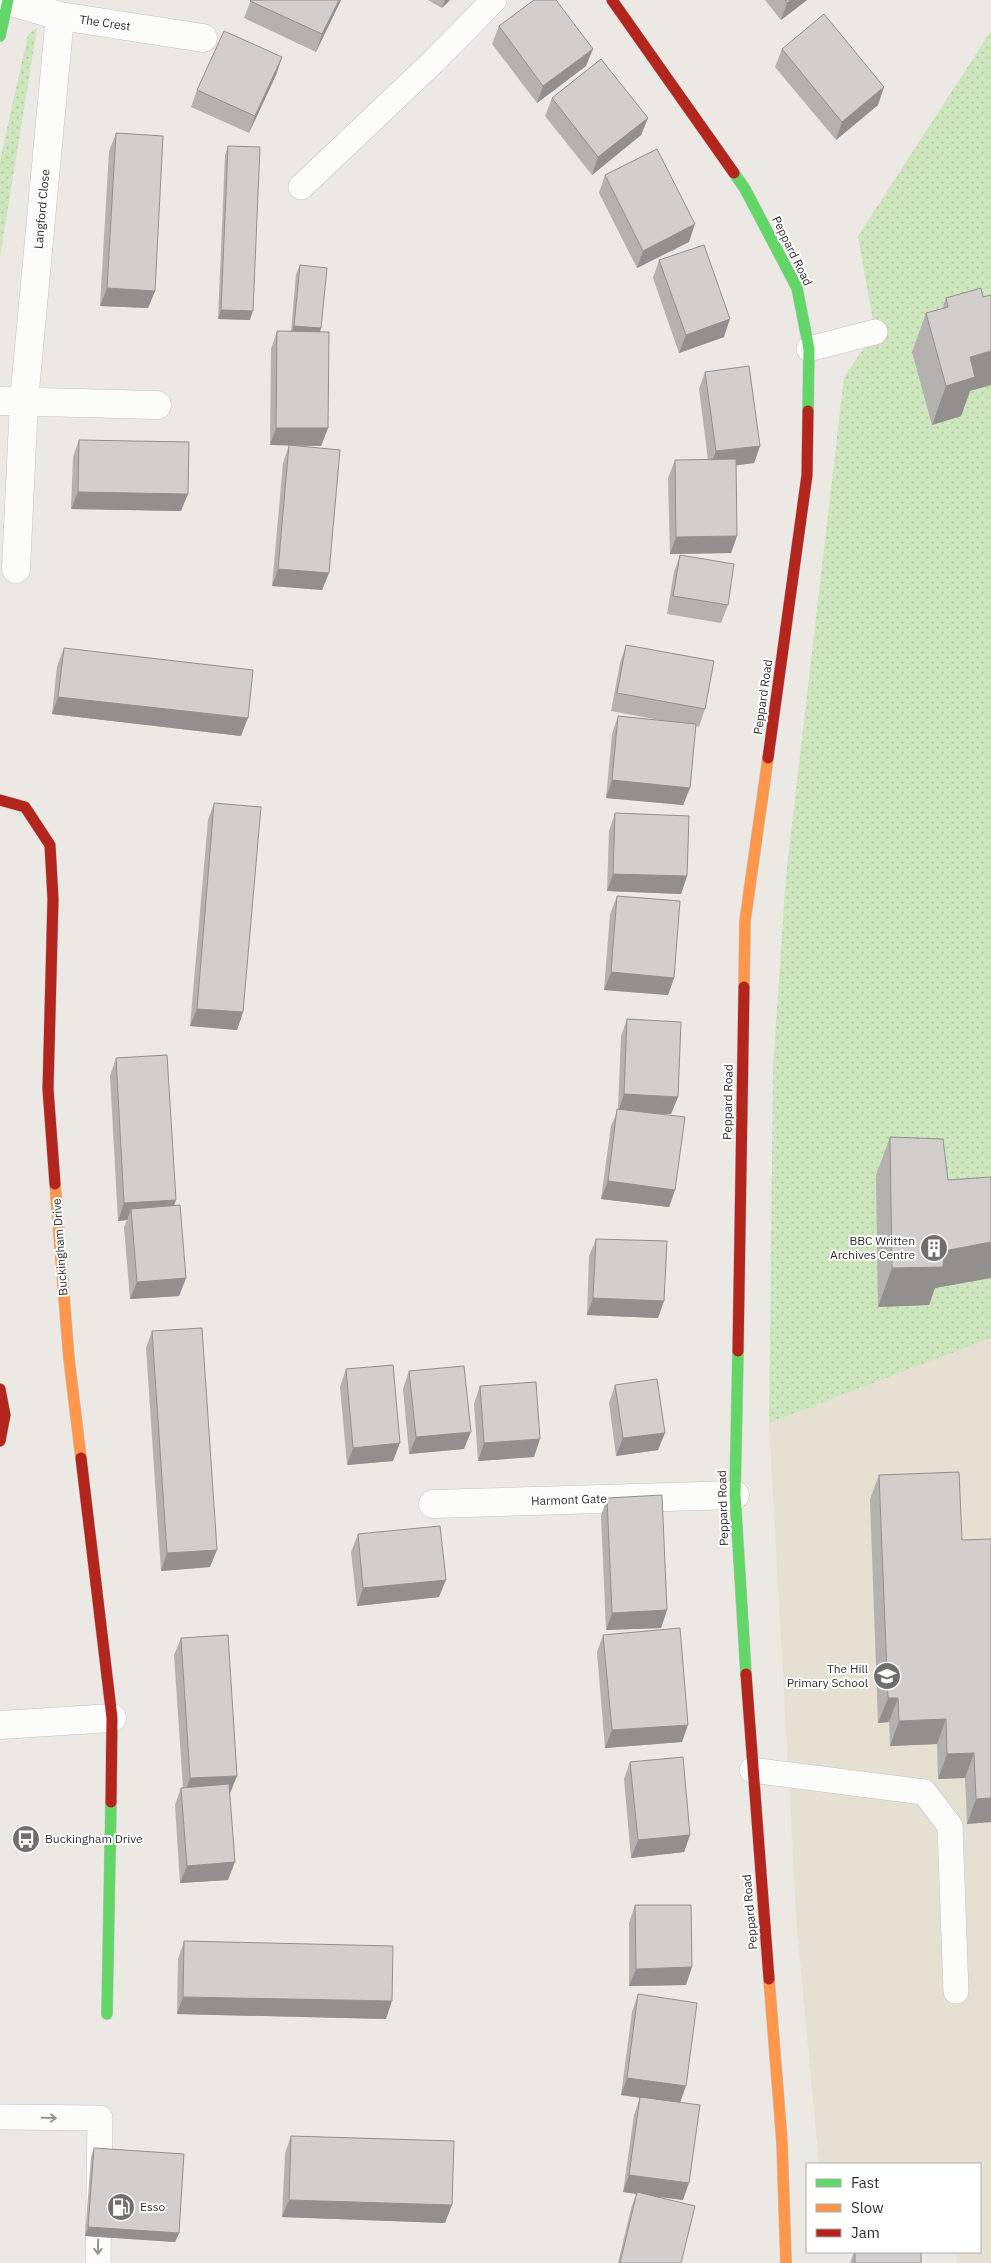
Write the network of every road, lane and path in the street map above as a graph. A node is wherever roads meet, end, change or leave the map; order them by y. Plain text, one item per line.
1 (8, 0) edge
2 (494, 0) edge
3 (612, 0) edge
4 (60, 16) junction
5 (0, 36) edge
6 (203, 38) dead end
7 (301, 187) dead end
8 (875, 332) dead end
9 (809, 349) junction
10 (12, 401) edge
11 (157, 405) dead end
12 (16, 570) dead end
13 (0, 800) edge
14 (0, 1389) edge
15 (0, 1441) edge
16 (735, 1495) junction
17 (432, 1504) dead end
18 (112, 1718) junction
19 (0, 1726) edge
20 (752, 1770) junction
21 (956, 1991) dead end
22 (107, 2014) dead end
23 (0, 2117) edge
24 (98, 2263) edge
25 (786, 2263) edge

1 - 4 street, The Crest
1 - 5 street
2 - 7 lane
3 - 9 street, Peppard Road
4 - 6 street, The Crest
4 - 10 street, Langford Close
8 - 9 lane
9 - 16 street, Peppard Road
10 - 11 street
10 - 12 street, Langford Close
13 - 18 street, Buckingham Drive
14 - 15 street
16 - 17 street, Harmont Gate
16 - 20 street, Peppard Road
18 - 19 street
18 - 22 street, Buckingham Drive
20 - 21 lane
20 - 25 street, Peppard Road
23 -> 24 lane

